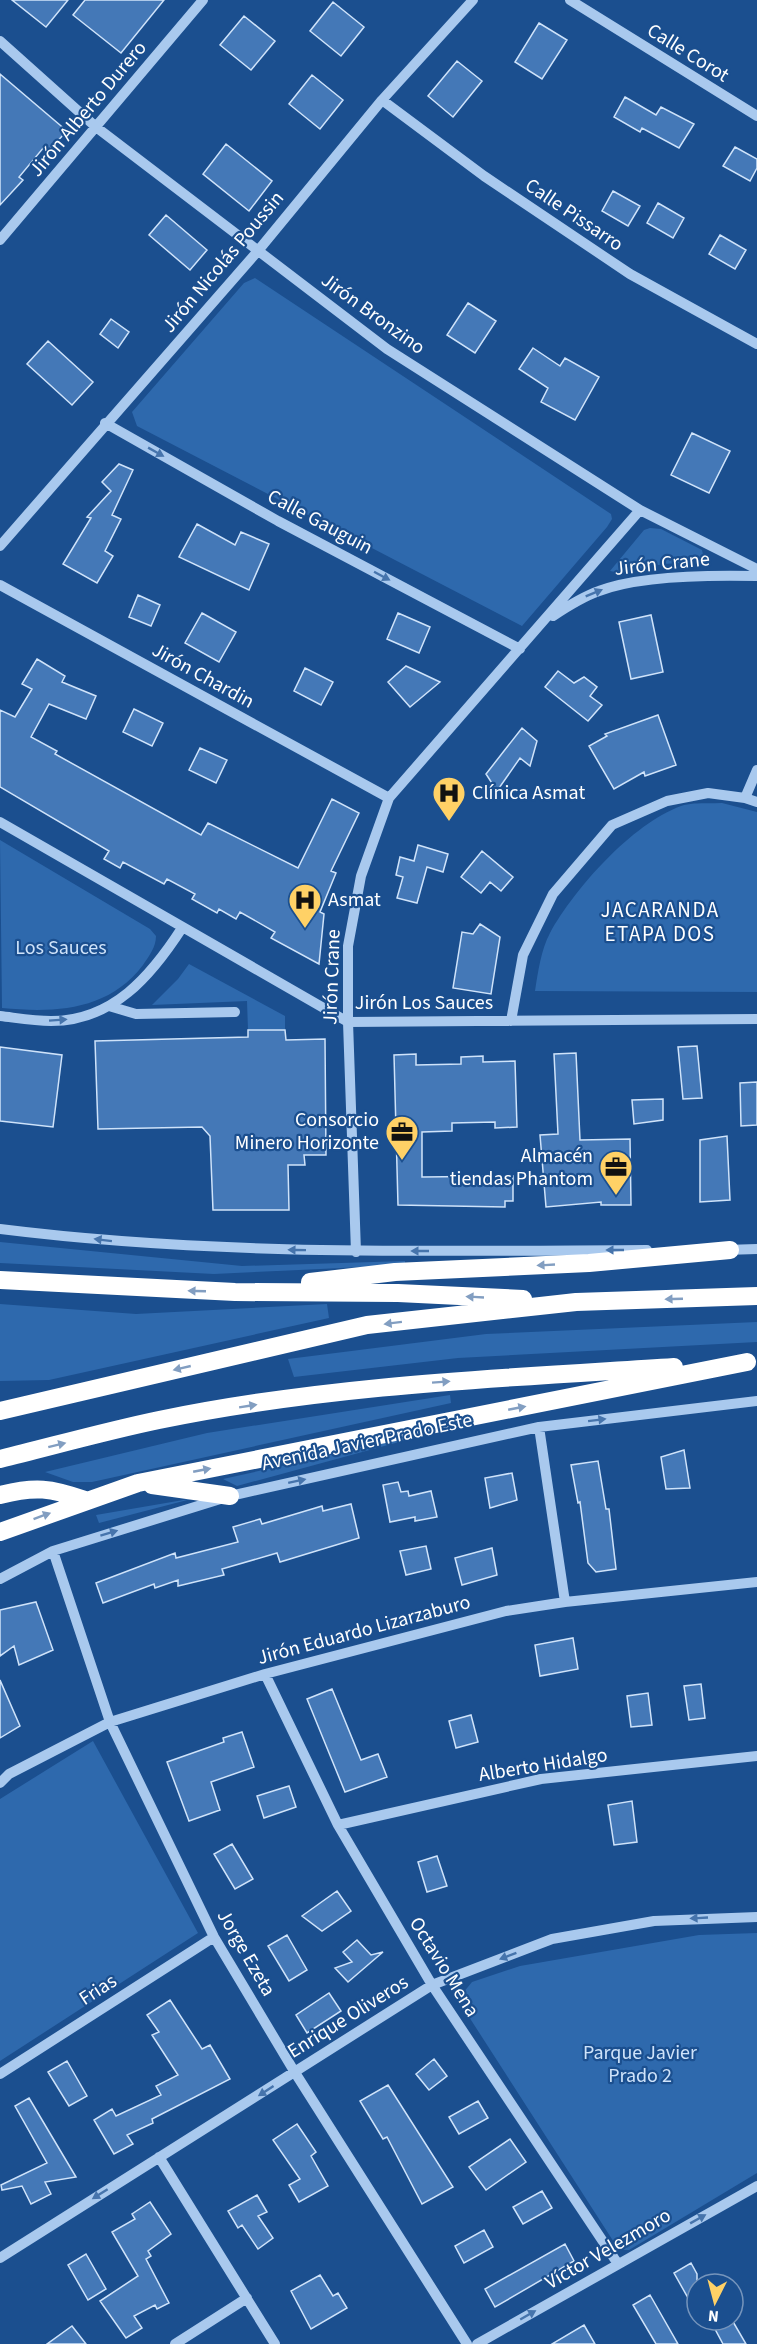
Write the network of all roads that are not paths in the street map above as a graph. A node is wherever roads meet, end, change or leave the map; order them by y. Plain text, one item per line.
1 (203, 0) edge
2 (473, 0) edge
3 (570, 0) edge
4 (0, 42) edge
5 (382, 100) junction
6 (757, 116) edge
7 (96, 127) junction
8 (0, 240) edge
9 (257, 252) junction
10 (757, 344) edge
11 (105, 423) junction
12 (640, 510) junction
13 (0, 546) edge
14 (757, 569) edge
15 (757, 576) edge
16 (0, 585) edge
17 (543, 622) junction
18 (520, 649) junction
19 (757, 770) edge
20 (389, 798) junction
21 (745, 798) junction
22 (757, 802) edge
23 (0, 822) edge
24 (182, 928) junction
25 (109, 1006) junction
26 (235, 1012) dead end
27 (0, 1016) edge
28 (757, 1019) edge
29 (348, 1022) junction
30 (511, 1022) junction
31 (0, 1229) edge
32 (757, 1249) edge
33 (730, 1250) junction
34 (356, 1252) junction
35 (0, 1280) edge
36 (235, 1292) junction
37 (757, 1295) edge
38 (576, 1302) junction
39 (752, 1362) edge
40 (757, 1401) edge
41 (0, 1412) edge
42 (539, 1427) junction
43 (0, 1459) edge
44 (138, 1483) junction
45 (0, 1495) edge
46 (230, 1496) junction
47 (85, 1500) junction
48 (0, 1532) edge
49 (53, 1551) junction
50 (0, 1579) edge
51 (757, 1582) edge
52 (565, 1602) junction
53 (265, 1674) junction
54 (110, 1722) junction
55 (757, 1756) edge
56 (0, 1783) edge
57 (338, 1825) junction
58 (757, 1917) edge
59 (214, 1937) junction
60 (432, 1985) junction
61 (294, 2071) junction
62 (0, 2074) edge
63 (159, 2157) junction
64 (757, 2186) edge
65 (0, 2258) edge
66 (618, 2264) junction
67 (247, 2298) junction
68 (174, 2344) edge
69 (276, 2344) edge
70 (467, 2344) edge
71 (477, 2344) edge

1 - 7 street, Jirón Alberto Durero
2 - 5 street, Jirón Nicolás Poussin
3 - 6 street, Calle Corot
4 - 7 street, Jirón Bronzino
5 - 9 street, Jirón Nicolás Poussin
5 - 10 street, Calle Pissarro
7 - 8 street, Jirón Alberto Durero
7 - 9 street, Jirón Bronzino
9 - 11 street, Jirón Nicolás Poussin
9 - 12 street, Jirón Bronzino
11 - 13 street, Jirón Nicolás Poussin
11 -> 18 street, Calle Gauguin
12 - 14 street, Jirón Bronzino
12 - 17 street, Jirón Crane
17 -> 15 street, Jirón Crane
16 - 20 street, Jirón Chardin
17 - 18 street, Jirón Crane
18 - 20 street, Jirón Crane
19 - 21 street
20 - 29 street, Jirón Crane
21 - 22 street, Jirón Los Sauces
21 - 30 street, Jirón Los Sauces
23 - 24 street, Jirón Los Sauces
24 - 25 street
24 - 29 street, Jirón Los Sauces
25 - 26 street
27 -> 25 street
28 - 30 street, Jirón Los Sauces
29 - 30 street, Jirón Los Sauces
29 - 34 street, Jirón Crane
34 -> 31 street
32 - 33 street
33 -> 34 street
33 -> 36 highway
36 -> 35 highway
38 -> 36 highway
37 -> 38 highway
38 -> 41 highway
43 -> 39 highway, Avenida Javier Prado Este
44 -> 39 highway
42 -> 40 street, Avenida Javier Prado Este
46 -> 42 street, Avenida Javier Prado Este
42 - 52 street
44 - 46 highway
44 - 47 highway
45 - 47 highway
49 -> 46 street, Avenida Javier Prado Este
48 -> 47 highway
49 - 50 street, Avenida Javier Prado Este
49 - 54 street, Jorge Ezeta
51 - 52 street, Jirón Eduardo Lizarzaburo
52 - 53 street, Jirón Eduardo Lizarzaburo
53 - 54 street, Jirón Eduardo Lizarzaburo
53 - 57 street, Octavio Mena
54 - 56 street, Jirón Eduardo Lizarzaburo
54 - 59 street, Jorge Ezeta
55 - 57 street, Alberto Hidalgo
57 - 60 street, Octavio Mena
58 -> 60 street, Enrique Oliveros
59 - 61 street, Jorge Ezeta
59 - 62 street, Frias
60 - 61 street, Enrique Oliveros
60 - 66 street, Octavio Mena
61 -> 63 street, Enrique Oliveros
61 - 70 street, Jorge Ezeta
63 -> 65 street, Enrique Oliveros
63 - 67 street
66 -> 64 street, Víctor Velezmoro
71 -> 66 street, Víctor Velezmoro
67 - 68 street
67 - 69 street

